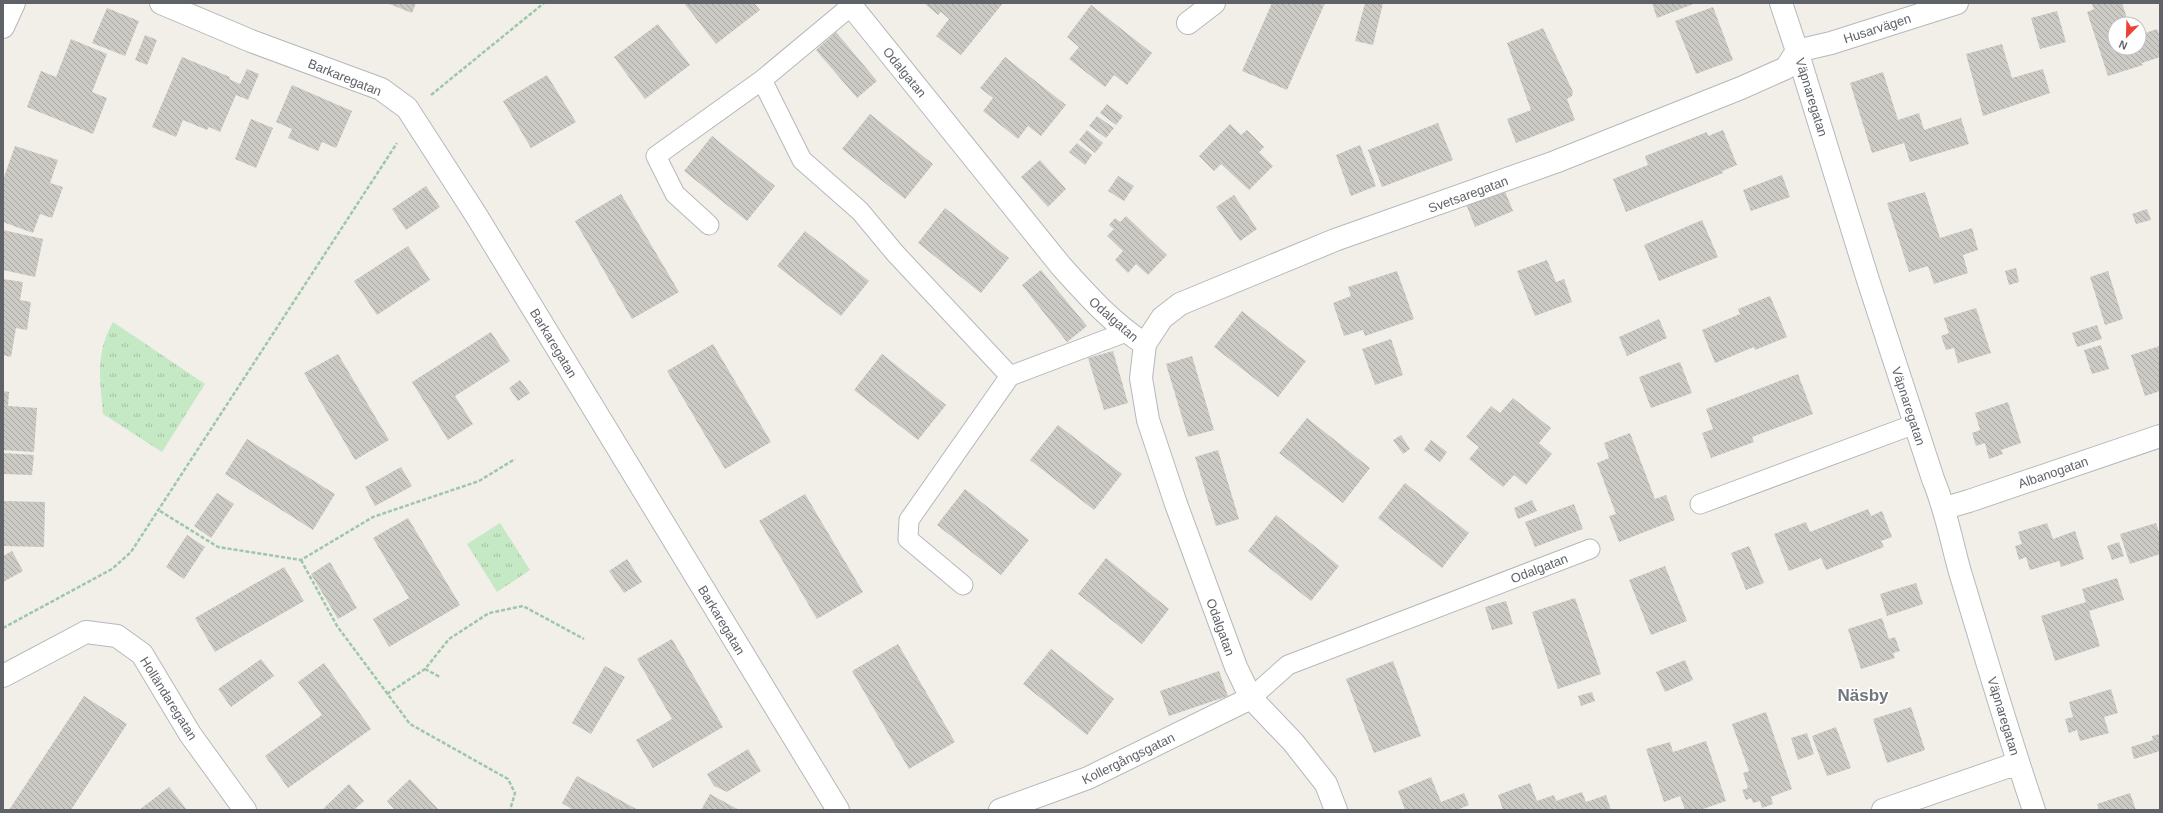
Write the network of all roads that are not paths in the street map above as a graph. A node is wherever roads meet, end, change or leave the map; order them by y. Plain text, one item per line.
1 (14, 3) edge
2 (161, 3) edge
3 (1214, 3) edge
4 (1781, 3) edge
5 (1957, 3) edge
6 (850, 5) edge
7 (1188, 23) dead end
8 (3, 27) edge
9 (1797, 51) junction
10 (762, 80) junction
11 (709, 225) dead end
12 (1126, 332) junction
13 (1145, 344) junction
14 (1010, 376) junction
15 (1915, 424) junction
16 (2160, 436) edge
17 (1700, 504) dead end
18 (1945, 508) junction
19 (1590, 549) dead end
20 (963, 585) dead end
21 (3, 676) edge
22 (1251, 698) junction
23 (2018, 763) junction
24 (245, 810) edge
25 (838, 810) edge
26 (1000, 810) edge
27 (1336, 810) edge
28 (1883, 810) edge
29 (2034, 810) edge

1 - 8 street
2 - 25 street, Barkaregatan
3 - 7 street
4 - 9 street, Väpnaregatan
5 - 9 street, Husarvägen
6 - 10 lane
6 - 12 street, Odalgatan
9 - 13 street, Svetsaregatan
9 - 15 street, Väpnaregatan
10 - 11 lane
10 - 14 lane
12 - 13 street, Odalgatan
12 - 14 lane
13 - 22 street, Odalgatan
14 - 20 lane
15 - 17 lane
15 - 18 street, Väpnaregatan
16 - 18 street, Albanogatan
18 - 23 street, Väpnaregatan
19 - 22 lane, Odalgatan
21 - 24 street, Holländaregatan
22 - 26 street, Kollergångsgatan
22 - 27 street, Odalgatan
23 - 28 street
23 - 29 street, Väpnaregatan

